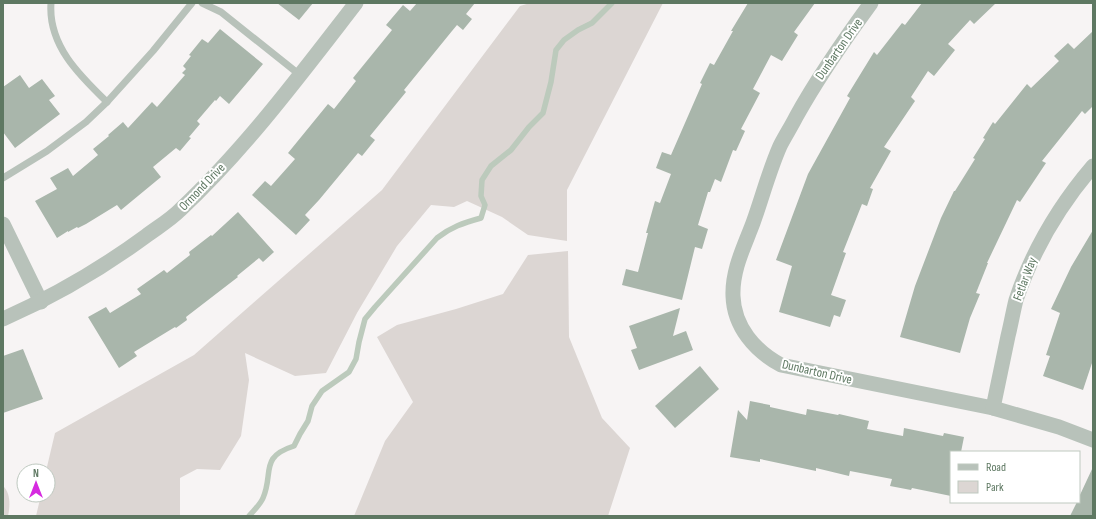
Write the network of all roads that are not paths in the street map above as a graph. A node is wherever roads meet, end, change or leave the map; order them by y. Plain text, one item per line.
1 (51, 3) edge
2 (192, 3) edge
3 (202, 3) edge
4 (356, 3) edge
5 (871, 3) edge
6 (300, 76) junction
7 (107, 102) junction
8 (1093, 166) edge
9 (3, 178) edge
10 (3, 224) edge
11 (41, 302) junction
12 (3, 319) edge
13 (993, 408) junction
14 (1093, 440) edge

1 - 7 lane
2 - 7 lane
3 - 6 lane
4 - 6 street, Ormond Drive
5 - 13 street, Dunbarton Drive
6 - 11 street, Ormond Drive
7 - 9 lane
8 - 13 street, Fetlar Way
10 - 11 street
11 - 12 street, Ormond Drive
13 - 14 street, Dunbarton Drive

